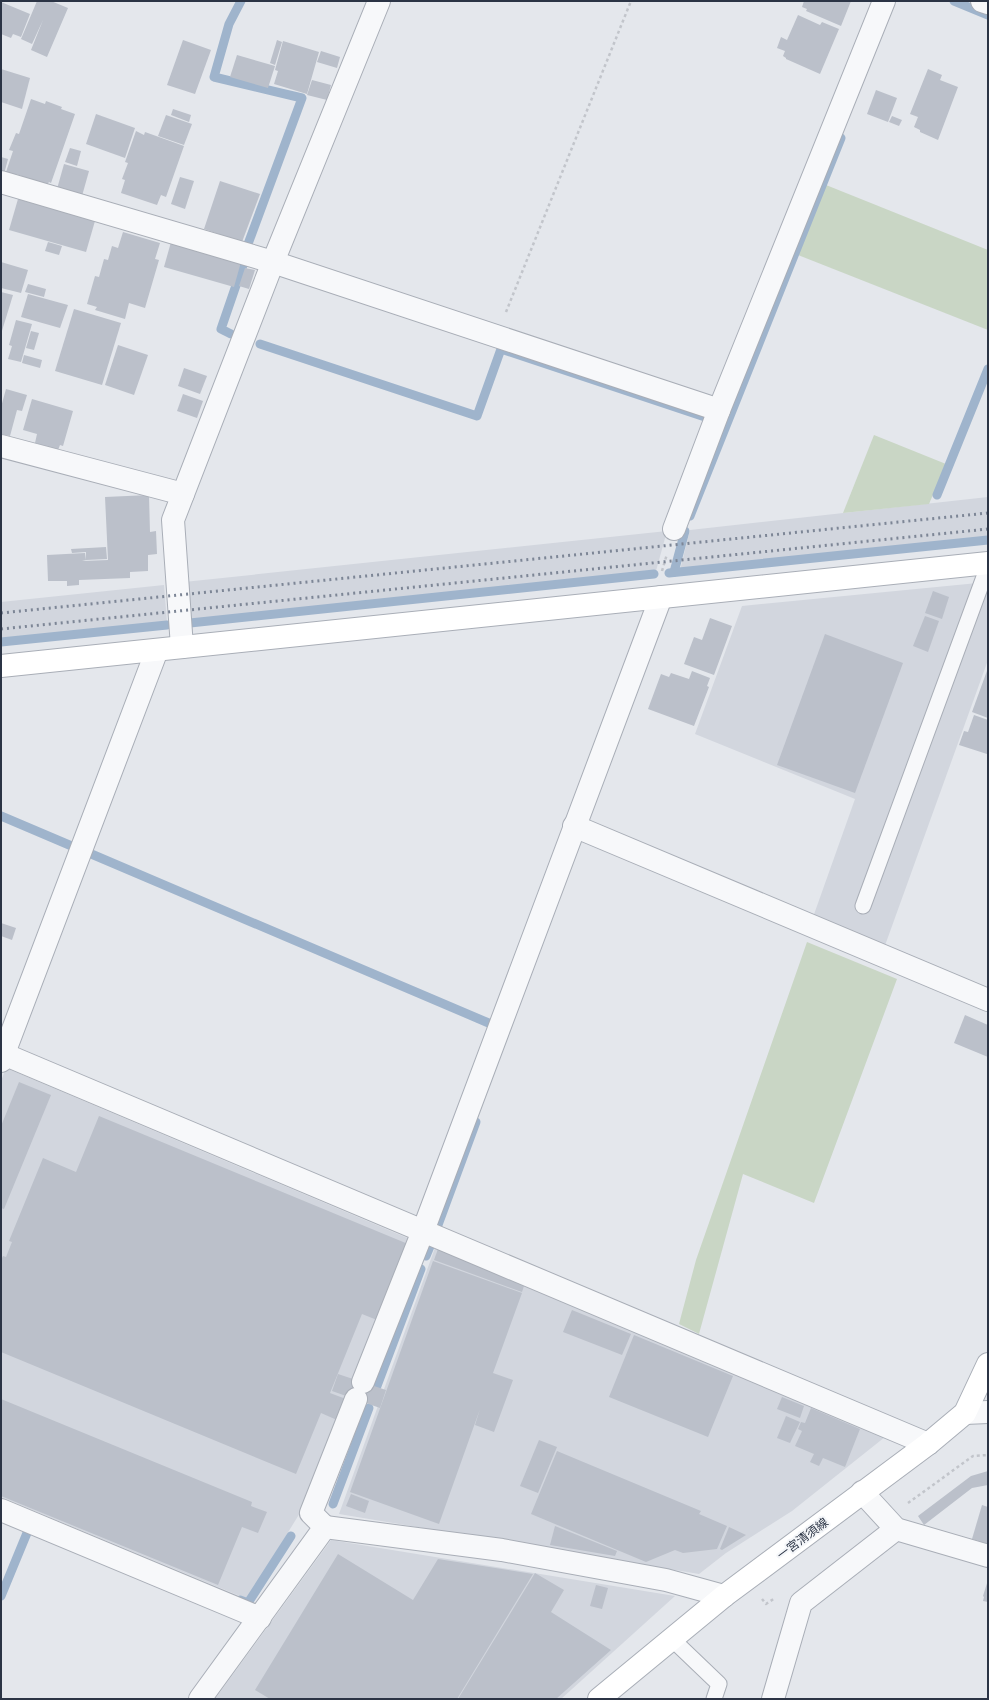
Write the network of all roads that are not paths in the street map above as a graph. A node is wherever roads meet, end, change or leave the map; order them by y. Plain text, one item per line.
1 (379, 1) edge
2 (884, 1) edge
3 (982, 1) edge
4 (988, 3) edge
5 (1, 182) edge
6 (273, 262) junction
7 (720, 410) junction
8 (1, 446) edge
9 (183, 494) junction
10 (674, 529) road end
11 (988, 563) edge
12 (988, 566) edge
13 (658, 598) junction
14 (182, 647) junction
15 (157, 650) junction
16 (1, 666) edge
17 (574, 826) junction
18 (863, 906) dead end
19 (988, 1000) edge
20 (2, 1056) edge
21 (423, 1231) junction
22 (988, 1364) edge
23 (988, 1412) edge
24 (966, 1413) junction
25 (928, 1444) junction
26 (862, 1492) junction
27 (1, 1510) edge
28 (325, 1527) junction
29 (896, 1529) junction
30 (988, 1556) edge
31 (724, 1596) junction
32 (260, 1618) junction
33 (672, 1639) junction
34 (200, 1699) edge
35 (599, 1699) edge
36 (714, 1699) edge
37 (773, 1699) edge

1 - 6 street
2 - 7 street
3 - 4 street
5 - 6 street
6 - 7 street
6 - 9 street
7 - 10 street
8 - 9 street
9 - 14 street
11 - 13 street
12 - 18 lane
13 - 14 street
13 - 17 street
14 - 15 street
15 - 16 street
15 - 20 street
17 - 19 street
17 - 21 street
20 - 21 street
21 - 25 street
21 - 28 street
22 - 24 street, 一宮清須線
23 - 24 street
24 - 25 street, 一宮清須線
25 - 26 street, 一宮清須線
26 - 29 street
26 - 31 street, 一宮清須線
27 - 32 street
28 - 31 street
28 - 32 street
29 - 30 street
29 - 37 street
31 - 33 street, 一宮清須線
32 - 34 street
33 - 35 street, 一宮清須線
33 - 36 lane

